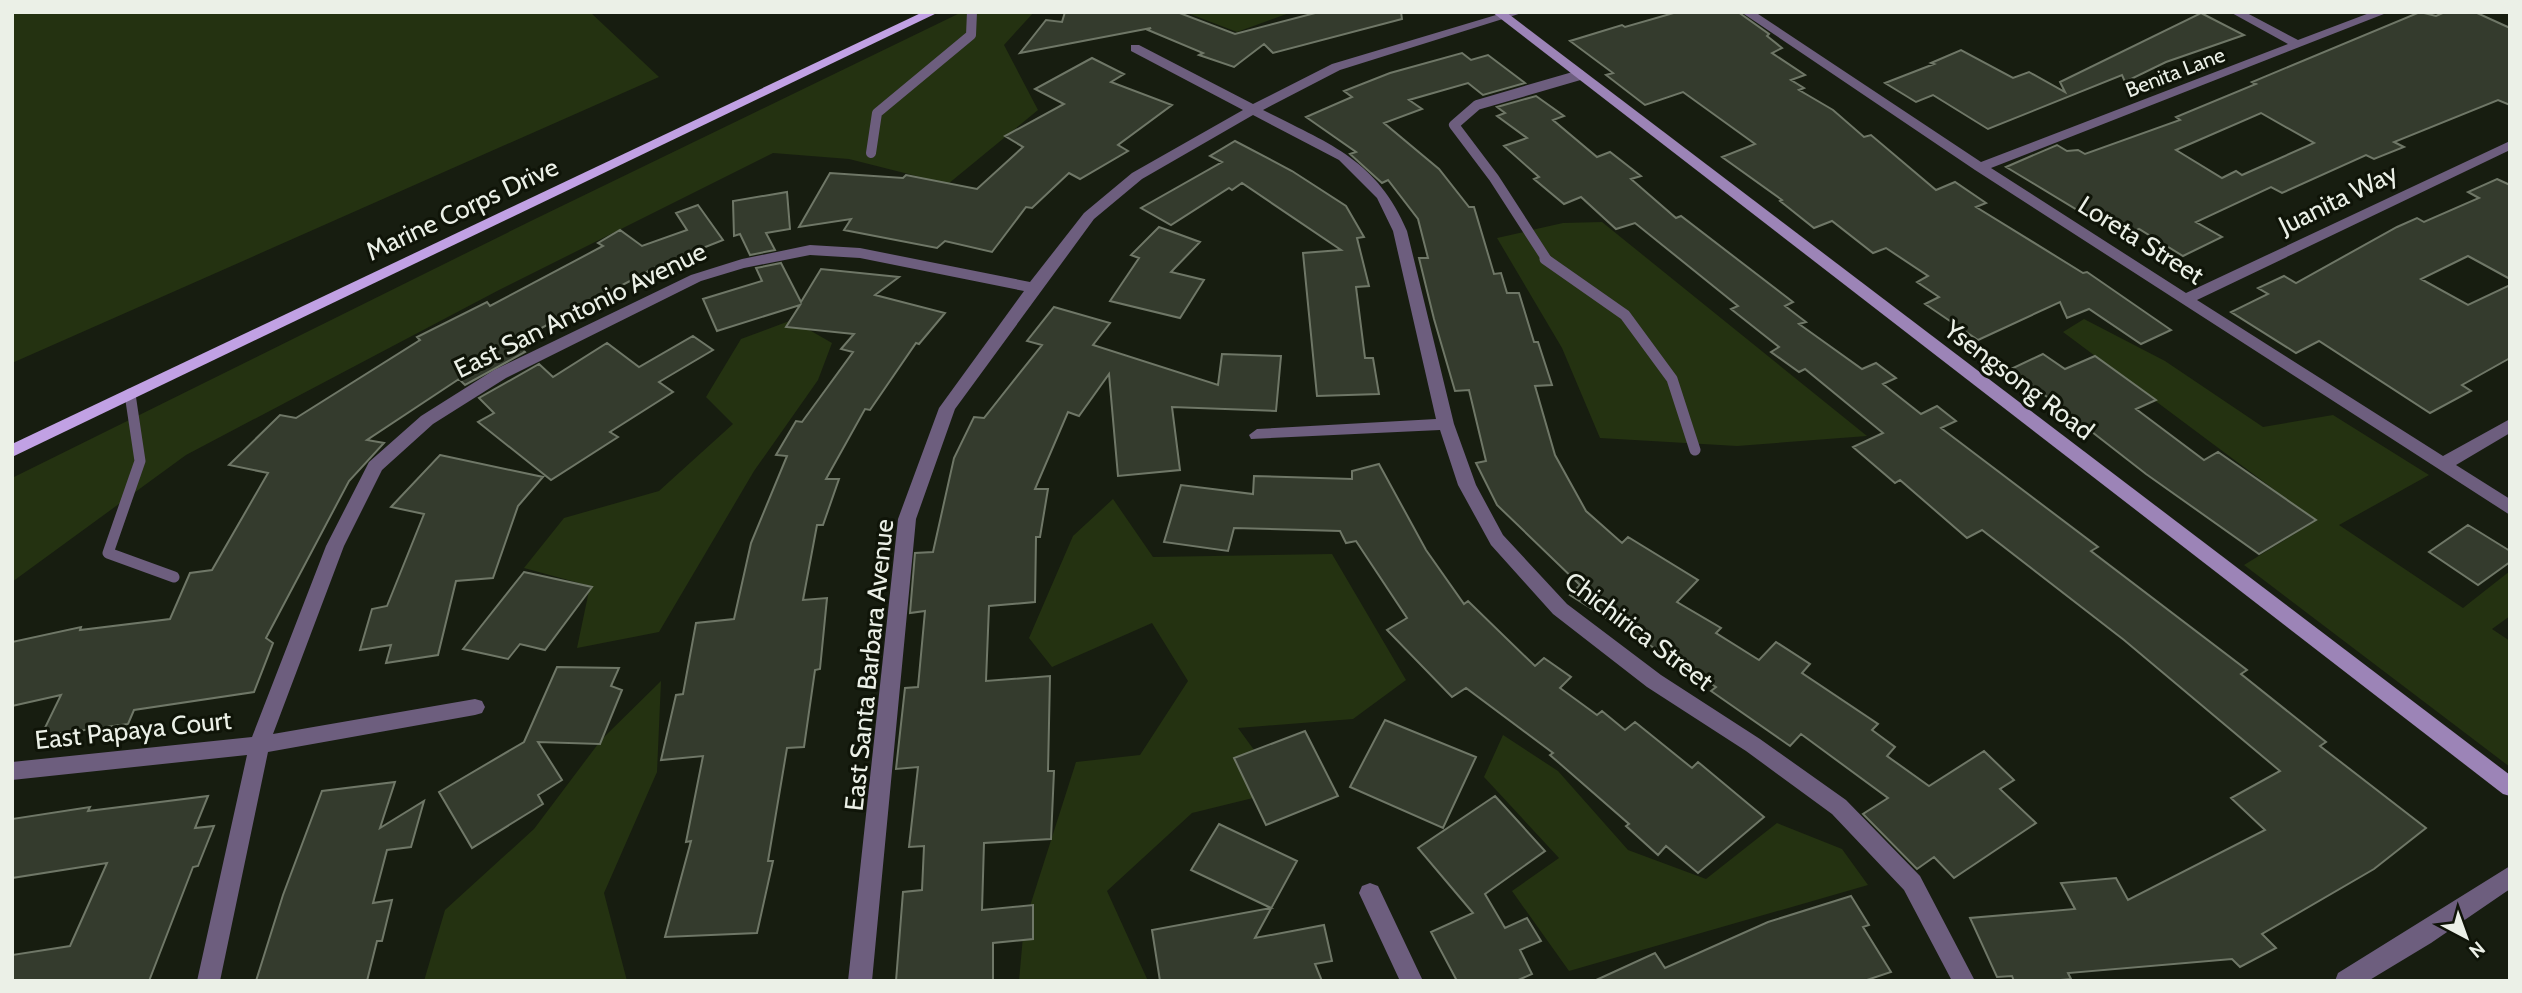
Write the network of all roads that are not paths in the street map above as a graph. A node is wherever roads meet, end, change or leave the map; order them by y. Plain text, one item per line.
1 (933, 12) edge
2 (971, 12) edge
3 (1747, 12) edge
4 (2236, 12) edge
5 (2383, 12) edge
6 (1507, 14) edge
7 (2298, 45) junction
8 (1135, 48) dead end
9 (1580, 75) junction
10 (1252, 110) junction
11 (2510, 145) edge
12 (871, 152) dead end
13 (1980, 167) junction
14 (1034, 288) junction
15 (2188, 298) junction
16 (130, 394) junction
17 (1446, 424) junction
18 (2510, 425) edge
19 (1257, 435) dead end
20 (12, 450) edge
21 (1695, 450) dead end
22 (2443, 464) junction
23 (2510, 508) edge
24 (174, 577) dead end
25 (475, 707) dead end
26 (260, 745) junction
27 (12, 771) edge
28 (2510, 787) edge
29 (2510, 876) edge
30 (1370, 893) dead end
31 (208, 981) edge
32 (860, 981) edge
33 (1412, 981) edge
34 (1964, 981) edge
35 (2346, 981) edge

1 - 16 main road, Marine Corps Drive
2 - 12 lane
3 - 13 street, Loreta Street
4 - 7 street
5 - 7 street, Benita Lane
6 - 9 main road, Ysengsong Road
6 - 10 street, East Santa Barbara Avenue
7 - 13 street, Benita Lane
8 - 10 street, Chichirica Street
9 - 21 lane
9 - 28 main road, Ysengsong Road
10 - 14 street, East Santa Barbara Avenue
10 - 17 street, Chichirica Street
11 - 15 street, Juanita Way
13 - 15 street, Loreta Street
14 - 26 street, East San Antonio Avenue
14 - 32 street, East Santa Barbara Avenue
15 - 22 street, Loreta Street
16 - 20 main road, Marine Corps Drive
16 - 24 lane
17 - 19 street
17 - 34 street, Chichirica Street
18 - 22 street
22 - 23 street, Loreta Street
25 - 26 street, East Papaya Court
26 - 27 street, East Papaya Court
26 - 31 street, East San Antonio Avenue
29 - 35 street
30 - 33 street

